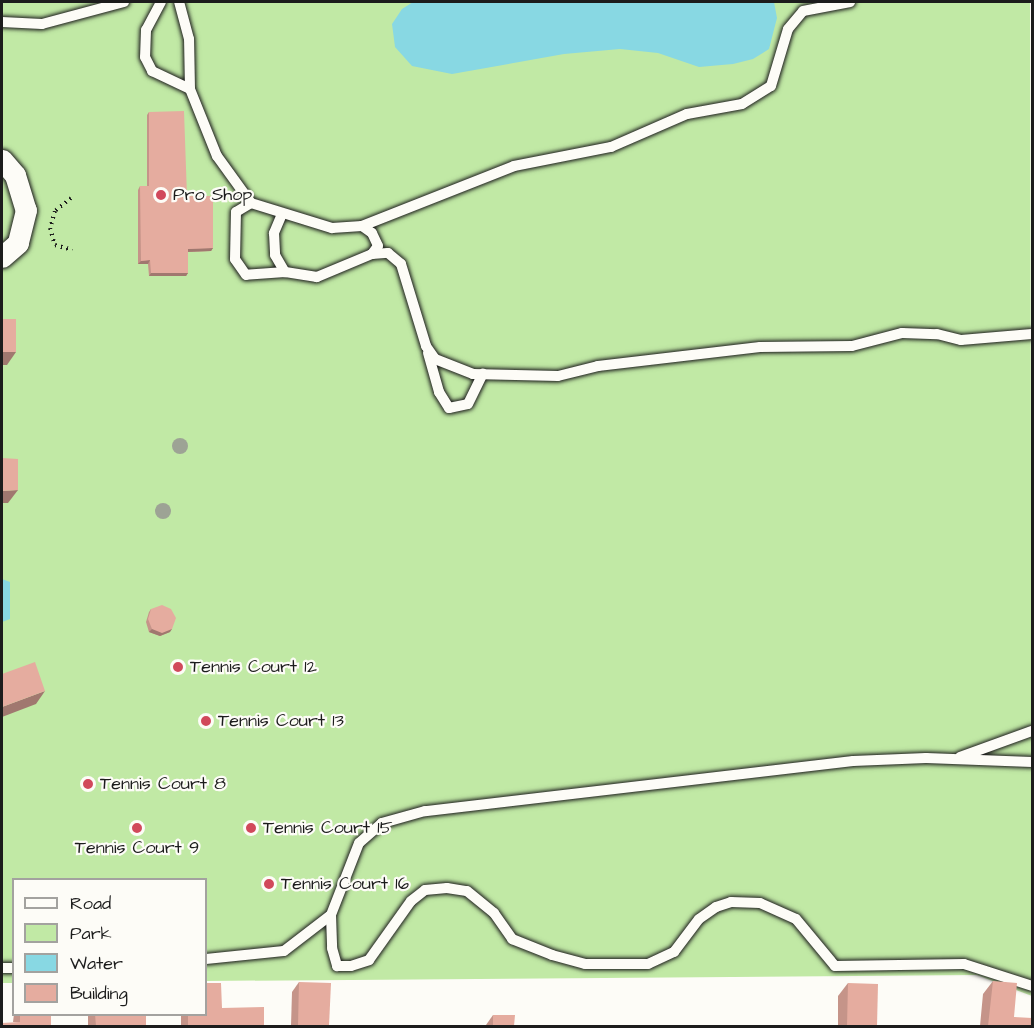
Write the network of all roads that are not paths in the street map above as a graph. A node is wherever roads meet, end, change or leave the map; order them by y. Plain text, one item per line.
1 (124, 2) edge
2 (161, 2) edge
3 (179, 2) edge
4 (850, 2) edge
5 (813, 4) edge
6 (2, 22) edge
7 (190, 89) junction
8 (2, 160) edge
9 (251, 203) junction
10 (282, 214) junction
11 (362, 226) junction
12 (372, 255) junction
13 (2, 257) edge
14 (285, 272) junction
15 (1032, 334) edge
16 (426, 346) junction
17 (483, 373) junction
18 (1032, 731) edge
19 (954, 760) junction
20 (1032, 762) edge
21 (331, 915) junction
22 (207, 959) edge
23 (1032, 986) edge

1 - 6 lane
2 - 7 lane
3 - 7 lane
4 - 5 lane
5 - 11 lane
7 - 9 lane
8 - 13 street
9 - 10 lane
9 - 14 lane
10 - 11 lane
10 - 14 lane
11 - 12 lane
12 - 14 lane
12 - 16 lane
15 - 17 lane
16 - 17 lane
16 - 17 lane
18 - 19 lane
19 - 20 lane
19 - 21 lane
21 - 22 lane
21 - 23 lane

